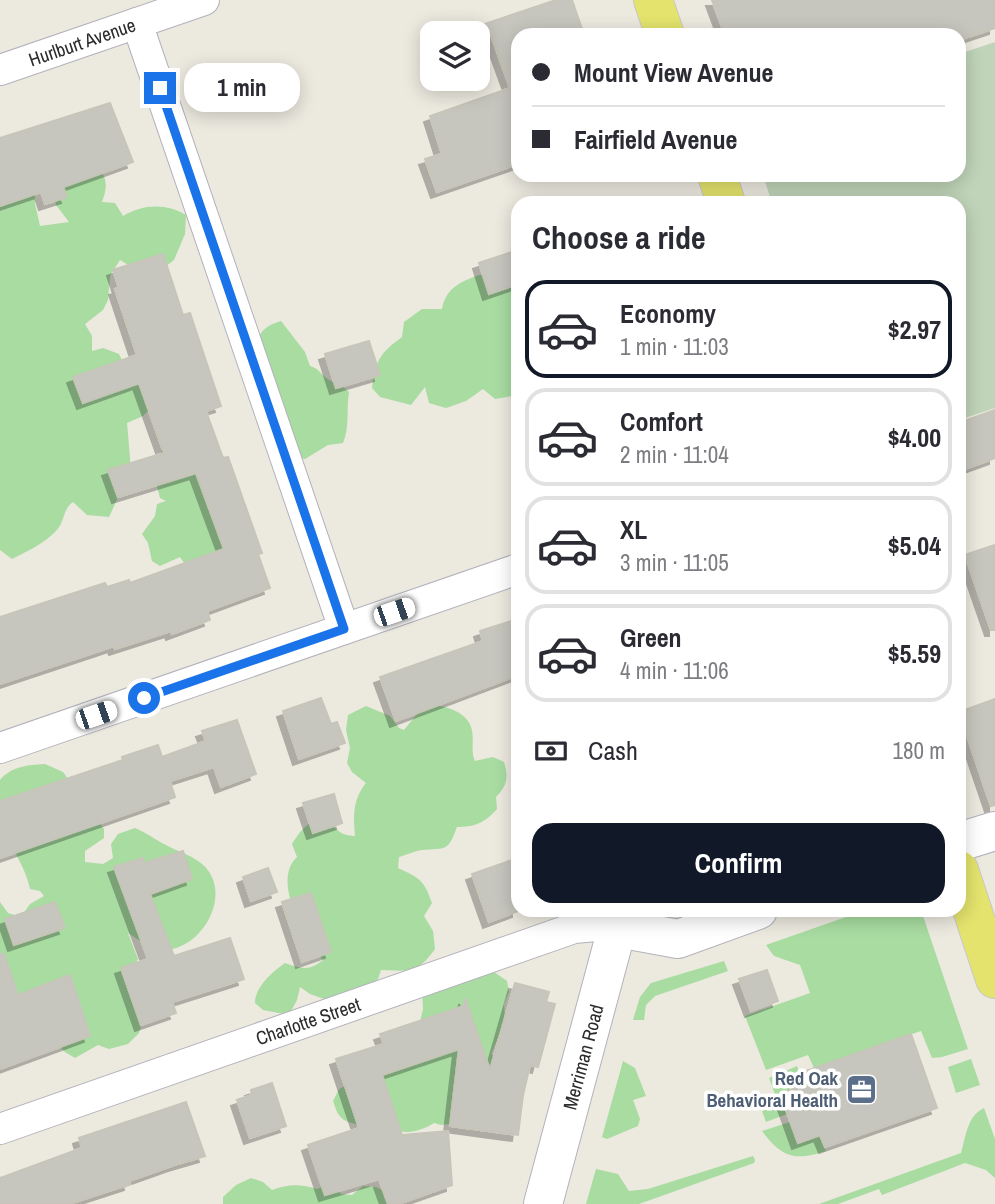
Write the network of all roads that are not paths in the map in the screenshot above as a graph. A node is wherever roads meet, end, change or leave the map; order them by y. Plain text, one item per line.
1 (204, 0) edge
2 (653, 0) edge
3 (137, 23) junction
4 (663, 28) edge
5 (0, 70) edge
6 (511, 571) edge
7 (344, 629) junction
8 (0, 748) edge
9 (995, 831) edge
10 (966, 840) edge
11 (966, 891) edge
12 (739, 917) edge
13 (620, 919) edge
14 (995, 979) edge
15 (0, 1129) edge
16 (544, 1204) edge

1 - 3 street, Hurlburt Avenue
2 - 4 main road
3 - 5 street, Hurlburt Avenue
3 - 7 street
6 - 7 street
7 - 8 street
9 - 10 main road
11 - 14 main road
12 - 13 main road
13 - 15 street, Charlotte Street
13 - 16 main road, Merriman Road

